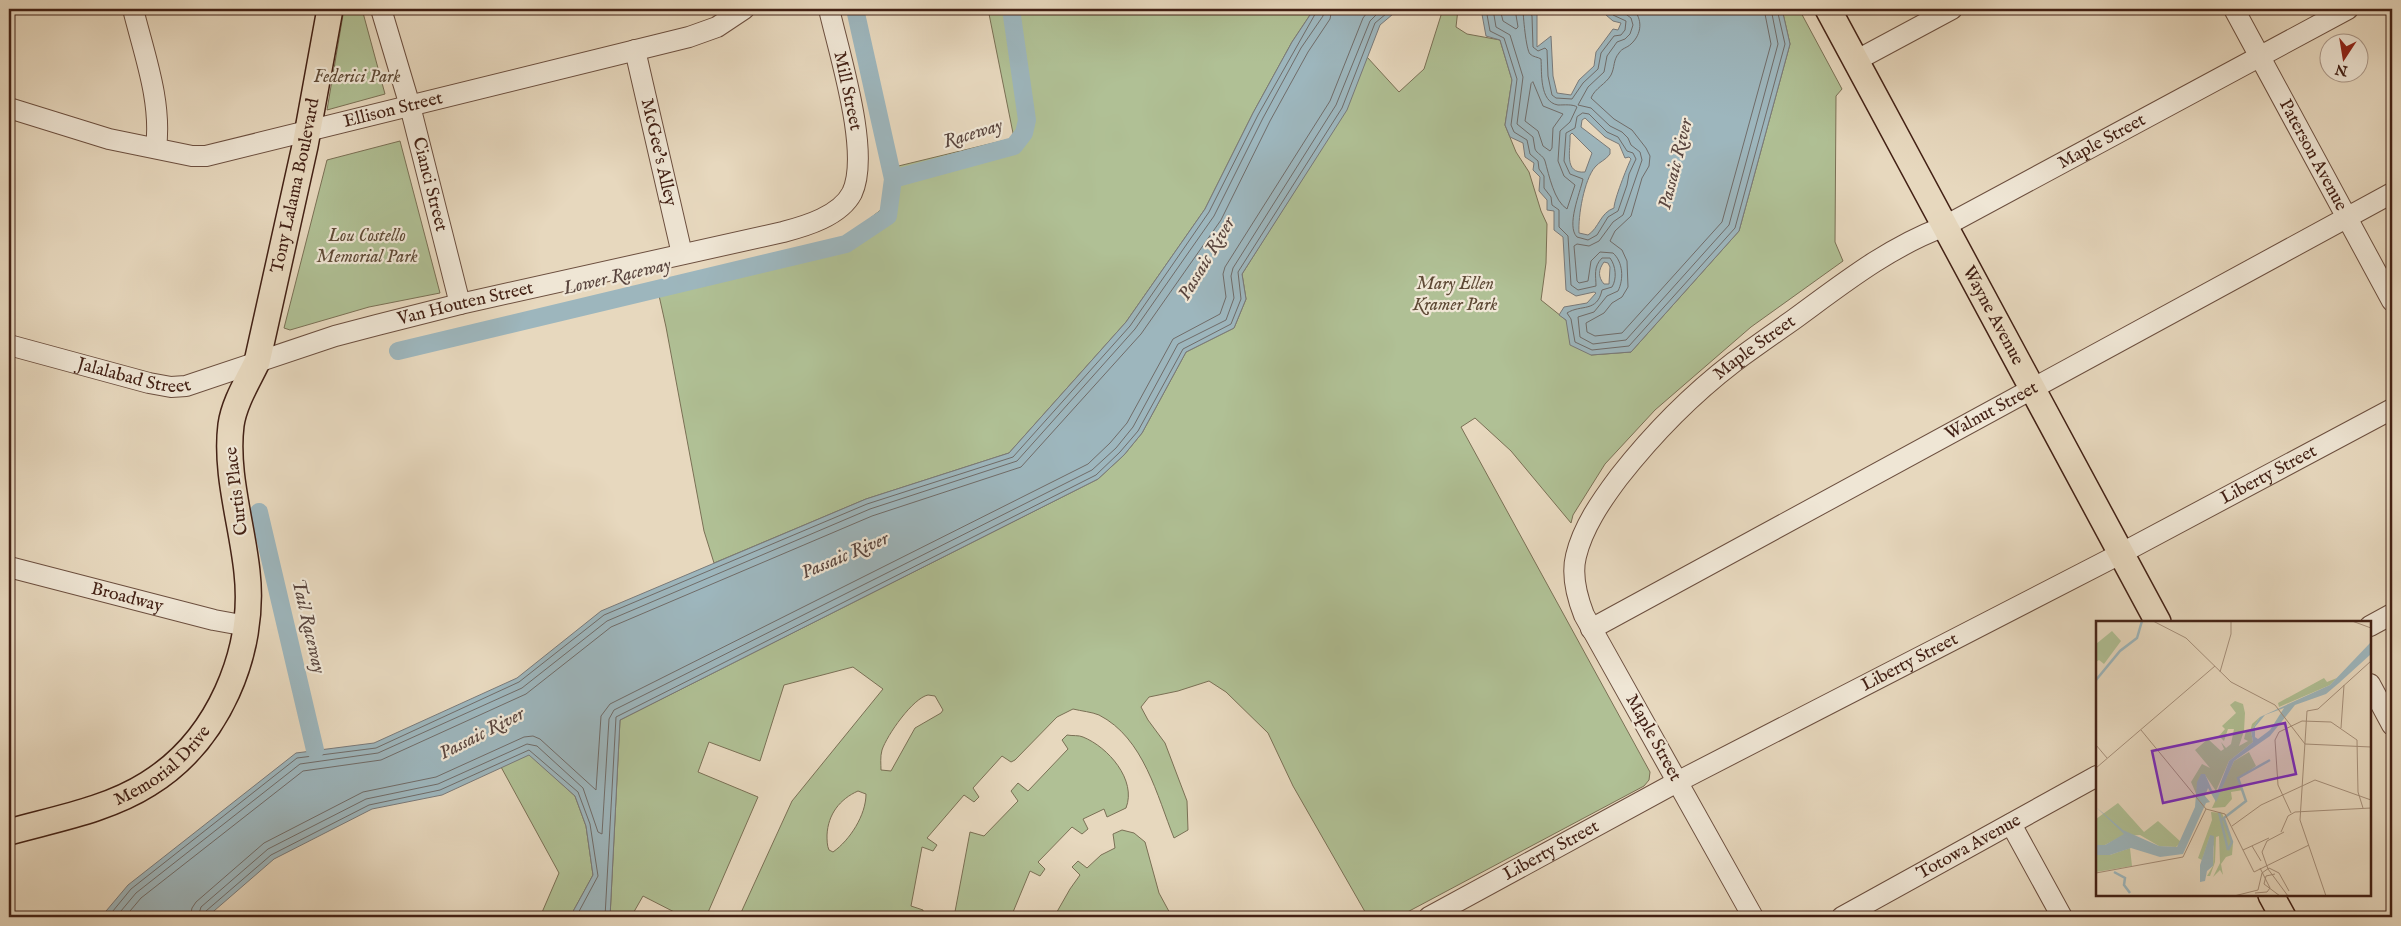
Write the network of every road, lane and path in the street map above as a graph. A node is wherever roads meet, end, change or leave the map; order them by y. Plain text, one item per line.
1 (133, 9) edge
2 (330, 9) edge
3 (381, 9) edge
4 (744, 9) edge
5 (829, 9) edge
6 (1828, 9) edge
7 (1952, 9) edge
8 (2234, 9) edge
9 (2348, 9) edge
10 (635, 50) junction
11 (2260, 56) junction
12 (1857, 60) junction
13 (410, 106) junction
14 (9, 108) edge
15 (308, 132) junction
16 (156, 148) junction
17 (857, 174) joint
18 (2392, 193) edge
19 (2347, 217) junction
20 (1943, 226) junction
21 (682, 254) junction
22 (2392, 301) edge
23 (460, 304) junction
24 (9, 345) edge
25 (257, 362) junction
26 (2031, 390) junction
27 (2392, 409) edge
28 (2120, 554) junction
29 (9, 567) edge
30 (2392, 614) edge
31 (2157, 621) edge
32 (2371, 625) edge
33 (247, 626) junction
34 (1591, 629) junction
35 (2371, 686) edge
36 (2392, 725) edge
37 (2096, 777) edge
38 (1677, 782) junction
39 (2011, 824) junction
40 (9, 832) edge
41 (2272, 896) edge
42 (1429, 917) edge
43 (1753, 917) edge
44 (1842, 917) edge
45 (2062, 917) edge
46 (2283, 917) edge

1 - 16 street
2 - 15 main road, Tony Lalama Boulevard
3 - 13 street, Cianci Street
4 - 10 street, Ellison Street
5 - 17 street, Mill Street
6 - 12 main road, Wayne Avenue
7 - 12 street
8 - 11 street, Paterson Avenue
9 - 11 street, Maple Street
10 - 13 street, Ellison Street
10 - 21 street, McGee's Alley
11 - 19 street, Paterson Avenue
11 - 20 street, Maple Street
12 - 20 main road, Wayne Avenue
13 - 15 street, Ellison Street
13 - 23 street, Cianci Street
14 - 16 street, Ellison Street
15 - 16 street, Ellison Street
15 - 25 main road, Tony Lalama Boulevard
17 - 21 street, Van Houten Street
18 - 19 street, Walnut Street
19 - 22 street, Paterson Avenue
19 - 26 street, Walnut Street
20 - 26 main road, Wayne Avenue
20 - 34 street, Maple Street
21 - 23 street, Van Houten Street
23 - 25 street, Van Houten Street
24 - 25 street, Jalalabad Street
25 - 33 main road, Curtis Place
26 - 28 main road, Wayne Avenue
26 - 34 street, Walnut Street
27 - 28 street, Liberty Street
28 - 31 main road, Wayne Avenue
28 - 38 street, Liberty Street
29 - 33 street, Broadway
30 - 32 street
33 - 40 main road, Memorial Drive
34 - 38 street, Maple Street
35 - 36 street
37 - 39 street, Totowa Avenue
38 - 42 street, Liberty Street
38 - 43 street, Maple Street
39 - 44 street, Totowa Avenue
39 - 45 street
41 - 46 main road

